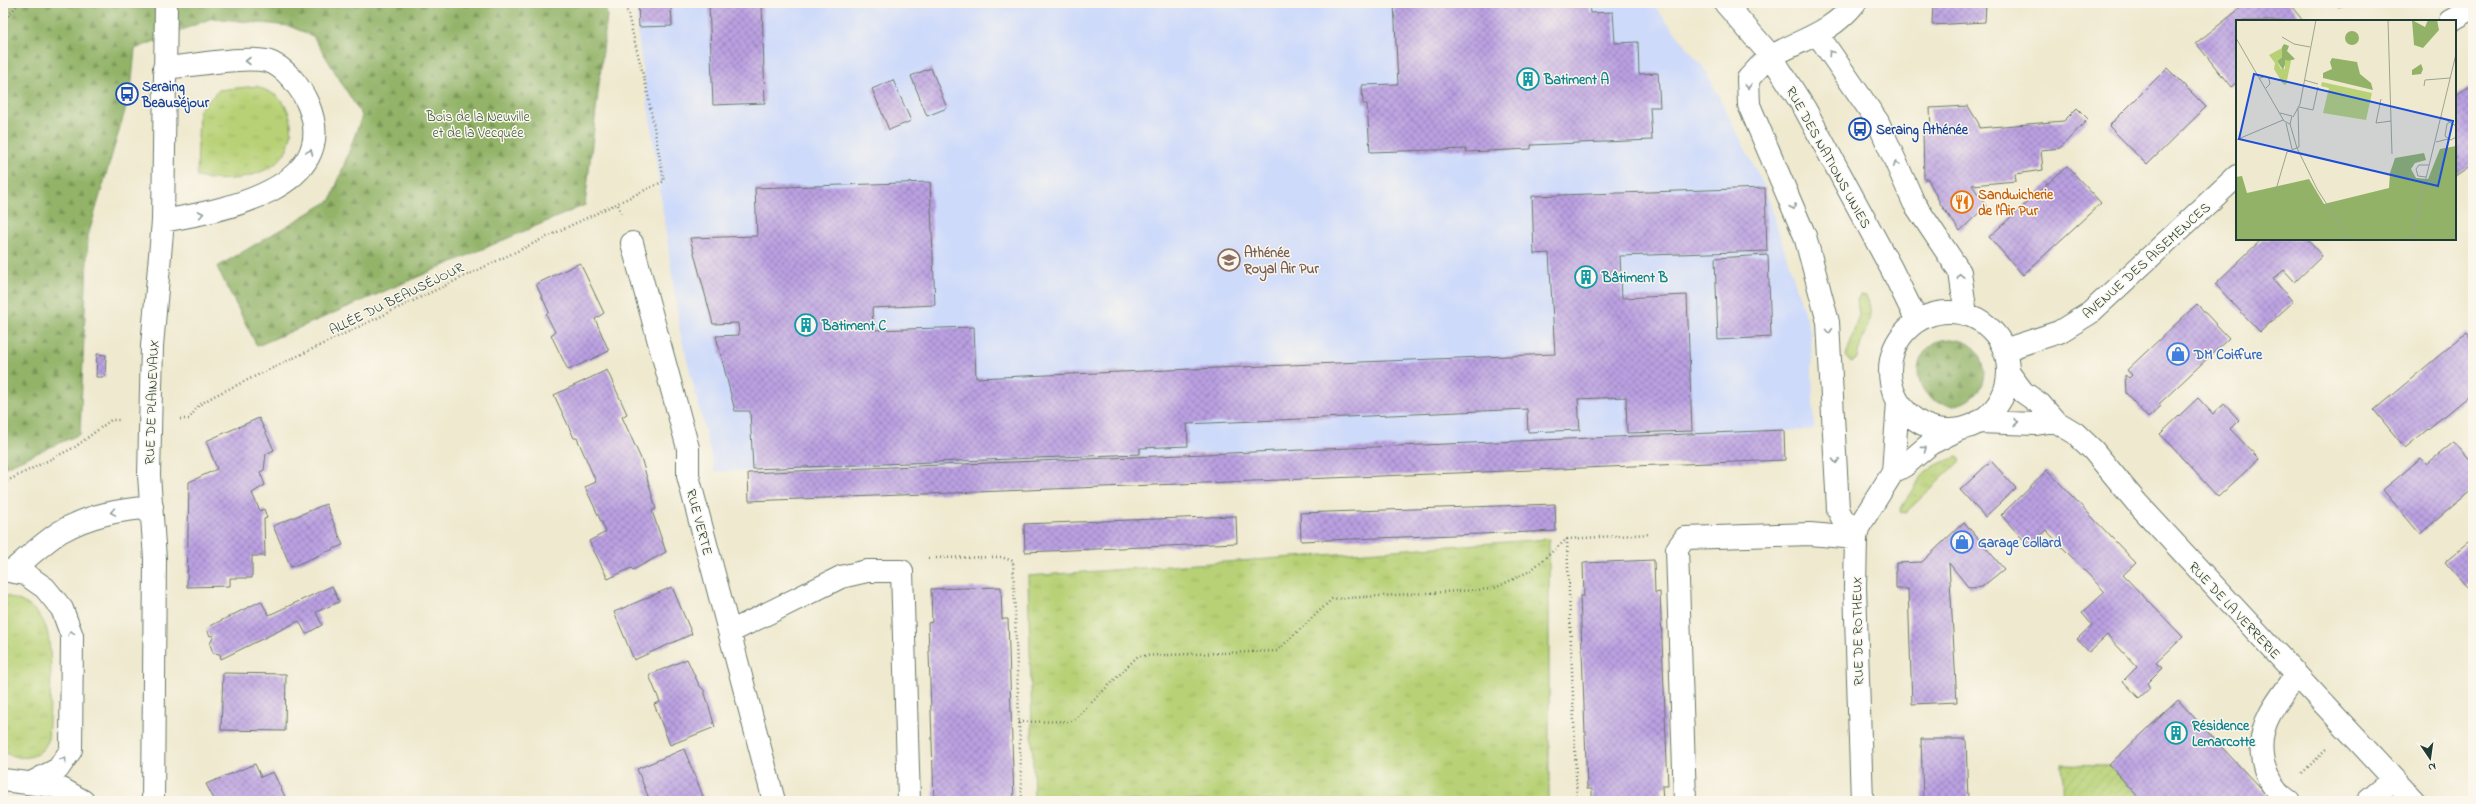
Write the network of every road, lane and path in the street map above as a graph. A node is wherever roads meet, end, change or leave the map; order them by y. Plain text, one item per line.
1 (19, 3) edge
2 (166, 3) edge
3 (625, 3) edge
4 (1725, 3) edge
5 (1855, 3) edge
6 (2473, 8) edge
7 (2452, 20) edge
8 (3, 22) edge
9 (1818, 35) junction
10 (1771, 56) junction
11 (164, 68) junction
12 (2236, 177) edge
13 (163, 221) junction
14 (632, 243) dead end
15 (1966, 315) junction
16 (1917, 321) junction
17 (2004, 350) junction
18 (2008, 372) junction
19 (1898, 401) junction
20 (189, 419) dead end
21 (111, 420) dead end
22 (2055, 421) junction
23 (1969, 426) junction
24 (1893, 472) junction
25 (3, 483) edge
26 (152, 507) junction
27 (1857, 533) junction
28 (1685, 538) junction
29 (1567, 539) junction
30 (7, 571) edge
31 (902, 571) junction
32 (730, 632) junction
33 (2296, 676) junction
34 (1019, 722) junction
35 (2331, 745) dead end
36 (3, 780) edge
37 (2393, 780) junction
38 (33, 782) junction
39 (2284, 798) edge
40 (83, 801) edge
41 (153, 801) edge
42 (774, 801) edge
43 (909, 801) edge
44 (1022, 801) edge
45 (1577, 801) edge
46 (1685, 801) edge
47 (1862, 801) edge
48 (2368, 801) edge
49 (2414, 801) edge

1 - 8 path
2 - 11 street, RUE DE PLAINEVAUX
3 - 20 path, ALLÉE DU BEAUSÉJOUR
4 - 10 street, RUE DES NATIONS UNIES
5 - 9 street
6 - 7 street
9 - 10 street
15 -> 9 street
10 - 16 street, RUE DES NATIONS UNIES
10 -> 27 street
11 - 13 street, RUE DE PLAINEVAUX
13 -> 11 street
12 - 17 street, AVENUE DES AISEMENCES
13 - 26 street, RUE DE PLAINEVAUX
14 - 32 street, RUE VERTE
15 - 16 street
15 - 17 street
16 - 19 street
17 - 18 street
18 - 22 street, RUE DE LA VERRERIE
18 - 23 street
19 - 23 street
19 - 24 street
21 - 25 path
23 -> 22 street
22 - 33 street, RUE DE LA VERRERIE
24 -> 23 street
24 - 27 street
26 -> 30 street
26 - 41 street, RUE DE PLAINEVAUX
27 - 28 street
27 - 47 street, RUE DE ROTHEUX
28 - 29 path
28 - 46 street
29 - 34 path
29 - 45 path
38 -> 30 street
31 - 32 street
31 - 34 path
31 - 43 street
32 - 42 street, RUE VERTE
33 - 37 street, RUE DE LA VERRERIE
33 - 39 street
34 - 44 path
35 - 39 path
36 - 38 street
37 - 48 street
37 - 49 street, RUE DE LA VERRERIE
38 - 40 street

